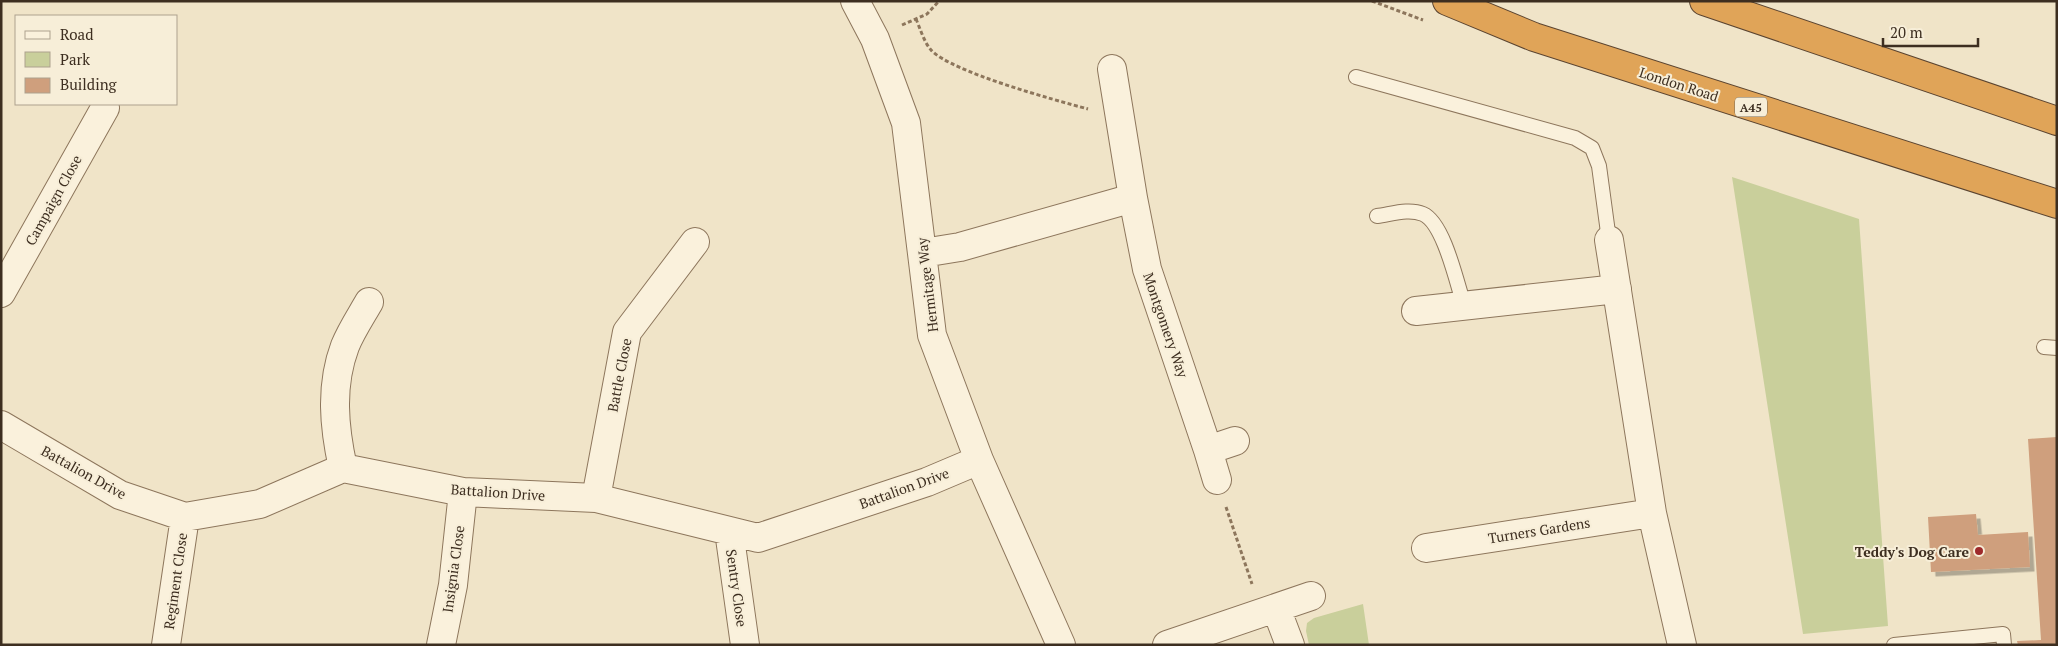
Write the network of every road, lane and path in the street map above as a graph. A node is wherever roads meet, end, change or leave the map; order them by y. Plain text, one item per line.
1 (855, 1) edge
2 (1447, 1) edge
3 (1704, 1) edge
4 (916, 19) dead end
5 (1112, 69) dead end
6 (1356, 77) dead end
7 (105, 108) dead end
8 (1120, 118) junction
9 (2057, 121) edge
10 (1133, 198) junction
11 (2057, 204) edge
12 (1377, 216) dead end
13 (1609, 240) joint
14 (694, 242) dead end
15 (923, 253) junction
16 (1617, 289) junction
17 (1, 293) edge
18 (369, 302) dead end
19 (1464, 305) junction
20 (1416, 311) dead end
21 (1, 425) edge
22 (1235, 441) dead end
23 (1208, 450) junction
24 (979, 460) junction
25 (343, 468) junction
26 (1217, 480) joint
27 (463, 492) junction
28 (596, 498) junction
29 (1652, 513) junction
30 (184, 517) junction
31 (729, 531) junction
32 (1426, 548) dead end
33 (1312, 596) dead end
34 (1269, 610) junction
35 (1679, 634) edge
36 (166, 645) edge
37 (441, 645) edge
38 (745, 645) edge
39 (1061, 645) edge
40 (1167, 645) edge
41 (1290, 645) edge
42 (1894, 645) edge
43 (2004, 645) edge

1 - 15 street, Hermitage Way
2 - 11 highway, London Road / A45
3 - 9 highway
4 - 8 path
5 - 8 street, Montgomery Way
6 - 13 lane
7 - 17 street, Campaign Close
8 - 10 street, Montgomery Way
10 - 15 street
10 - 23 street, Montgomery Way
12 - 19 lane
13 - 16 street
14 - 28 street, Battle Close
15 - 24 street, Hermitage Way
16 - 19 street
16 - 29 street
18 - 25 street
19 - 20 street
21 - 30 street, Battalion Drive
22 - 23 street
23 - 26 street, Montgomery Way
24 - 31 street, Battalion Drive
24 - 39 street, Hermitage Way
25 - 27 street, Battalion Drive
25 - 30 street, Battalion Drive
26 - 34 path
27 - 28 street, Battalion Drive
27 - 37 street, Insignia Close
28 - 31 street, Battalion Drive
29 - 32 street, Turners Gardens
29 - 35 street
30 - 36 street, Regiment Close
31 - 38 street, Sentry Close
33 - 34 street
34 - 40 street
34 - 41 street
42 - 43 lane

